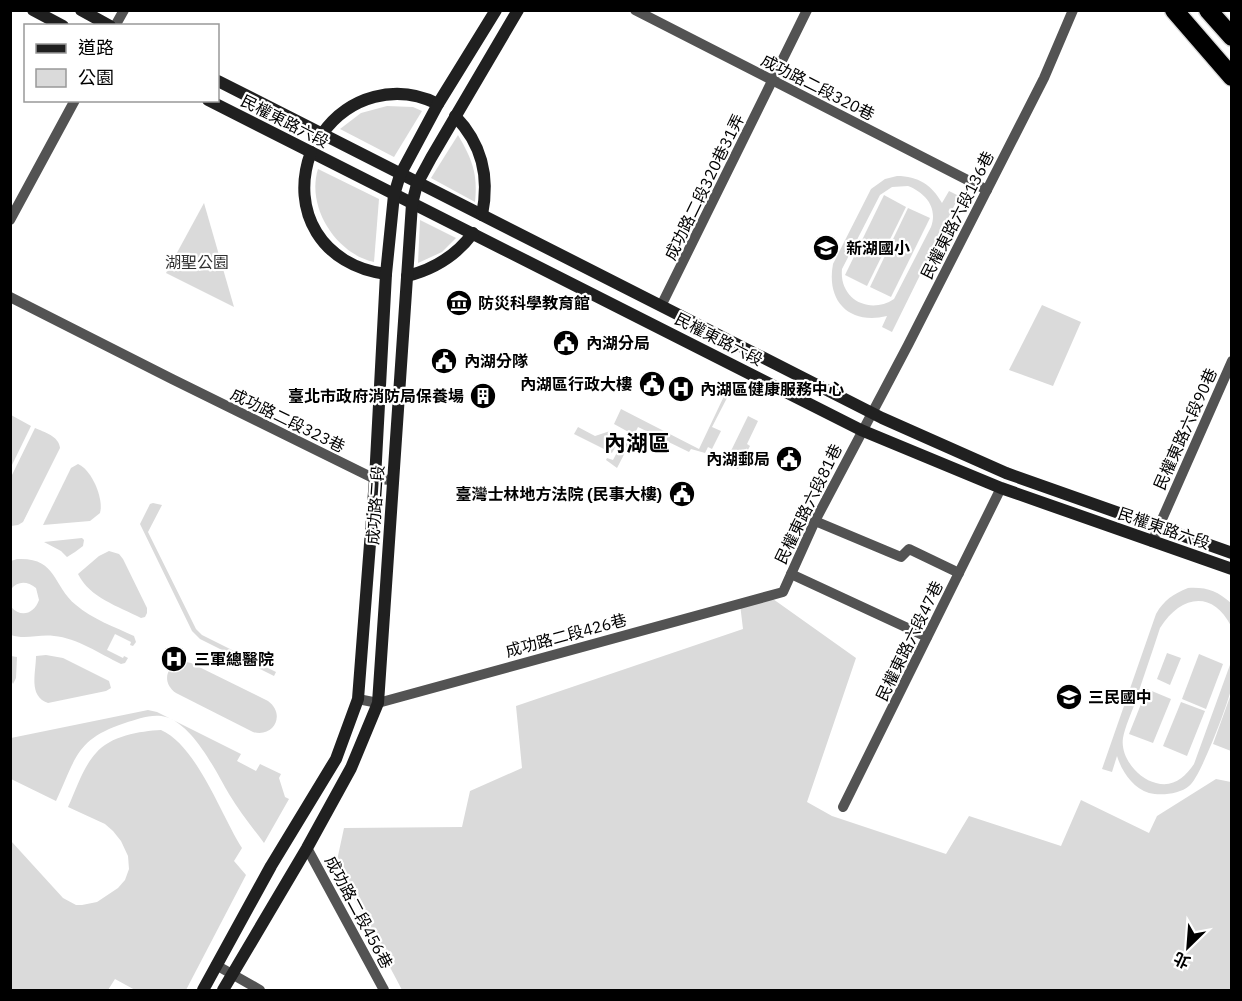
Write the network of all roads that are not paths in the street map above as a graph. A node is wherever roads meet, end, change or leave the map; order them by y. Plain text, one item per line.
1 (33, 10) edge
2 (81, 10) edge
3 (124, 10) edge
4 (496, 10) edge
5 (518, 10) edge
6 (635, 10) edge
7 (807, 10) edge
8 (1073, 10) edge
9 (1174, 10) edge
10 (1208, 10) edge
11 (59, 24) edge
12 (106, 24) edge
13 (116, 24) edge
14 (1232, 37) edge
15 (1232, 77) edge
16 (773, 81) junction
17 (219, 82) edge
18 (74, 102) edge
19 (212, 102) edge
20 (438, 104) junction
21 (455, 116) junction
22 (322, 134) junction
23 (311, 152) junction
24 (400, 175) junction
25 (417, 184) junction
26 (987, 190) junction
27 (394, 195) junction
28 (412, 204) junction
29 (482, 215) junction
30 (10, 220) edge
31 (473, 233) junction
32 (386, 274) junction
33 (407, 276) junction
34 (10, 297) edge
35 (662, 306) junction
36 (1232, 361) edge
37 (873, 413) junction
38 (861, 430) junction
39 (375, 478) junction
40 (393, 480) junction
41 (1001, 488) junction
42 (815, 521) junction
43 (1158, 528) junction
44 (1152, 542) junction
45 (1232, 552) edge
46 (1232, 569) edge
47 (959, 573) junction
48 (791, 574) junction
49 (783, 592) joint
50 (927, 637) junction
51 (358, 699) junction
52 (378, 703) junction
53 (843, 807) dead end
54 (307, 848) junction
55 (216, 965) junction
56 (232, 974) junction
57 (203, 990) edge
58 (223, 990) edge
59 (260, 990) edge
60 (384, 990) edge

1 - 11 main road
2 - 12 main road
3 - 13 street
4 - 20 main road, 成功路二段
5 - 21 main road, 成功路二段
6 - 16 street, 成功路二段320巷
7 - 16 street, 成功路二段320巷31弄
8 - 26 street, 民權東路六段136巷
9 - 15 highway
10 - 14 highway
16 - 26 street, 成功路二段320巷
16 - 35 street, 成功路二段320巷31弄
17 - 22 main road, 民權東路六段
18 - 30 street
19 - 23 main road, 民權東路六段
20 - 22 main road
20 - 24 main road, 成功路二段
21 - 25 main road, 成功路二段
21 - 29 main road
22 - 24 main road, 民權東路六段
23 - 27 main road, 民權東路六段
23 - 32 main road
24 - 25 main road, 民權東路六段
24 - 27 main road, 成功路二段
25 - 28 main road, 成功路二段
25 - 29 main road, 民權東路六段
26 - 37 street, 民權東路六段136巷
27 - 28 main road, 民權東路六段
27 - 32 main road, 成功路二段
28 - 31 main road, 民權東路六段
28 - 33 main road, 成功路二段
29 - 35 main road, 民權東路六段
31 - 33 main road
31 - 38 main road, 民權東路六段
32 - 39 main road, 成功路二段
33 - 40 main road, 成功路二段
34 - 39 street, 成功路二段323巷
35 - 37 main road, 民權東路六段
36 - 43 street, 民權東路六段90巷
37 - 38 street, 民權東路六段136巷
37 - 43 main road, 民權東路六段
38 - 41 main road, 民權東路六段
38 - 42 street, 民權東路六段81巷
39 - 40 street, 成功路二段323巷
39 - 51 main road, 成功路二段
40 - 52 main road, 成功路二段
41 - 44 main road, 民權東路六段
41 - 47 street, 民權東路六段47巷
42 - 47 street
42 - 48 street, 民權東路六段81巷
43 - 44 street, 民權東路六段90巷
43 - 45 main road, 民權東路六段
44 - 46 main road, 民權東路六段
47 - 50 street, 民權東路六段47巷
48 - 49 street, 民權東路六段81巷
48 - 50 street
49 - 52 street, 成功路二段426巷
50 - 53 street, 民權東路六段47巷
51 - 52 street, 成功路二段426巷
51 - 55 main road, 成功路二段
52 - 54 main road, 成功路二段
54 - 56 main road, 成功路二段
54 - 60 street, 成功路二段456巷
55 - 56 street
55 - 57 main road, 成功路二段
56 - 58 main road, 成功路二段
56 - 59 street

